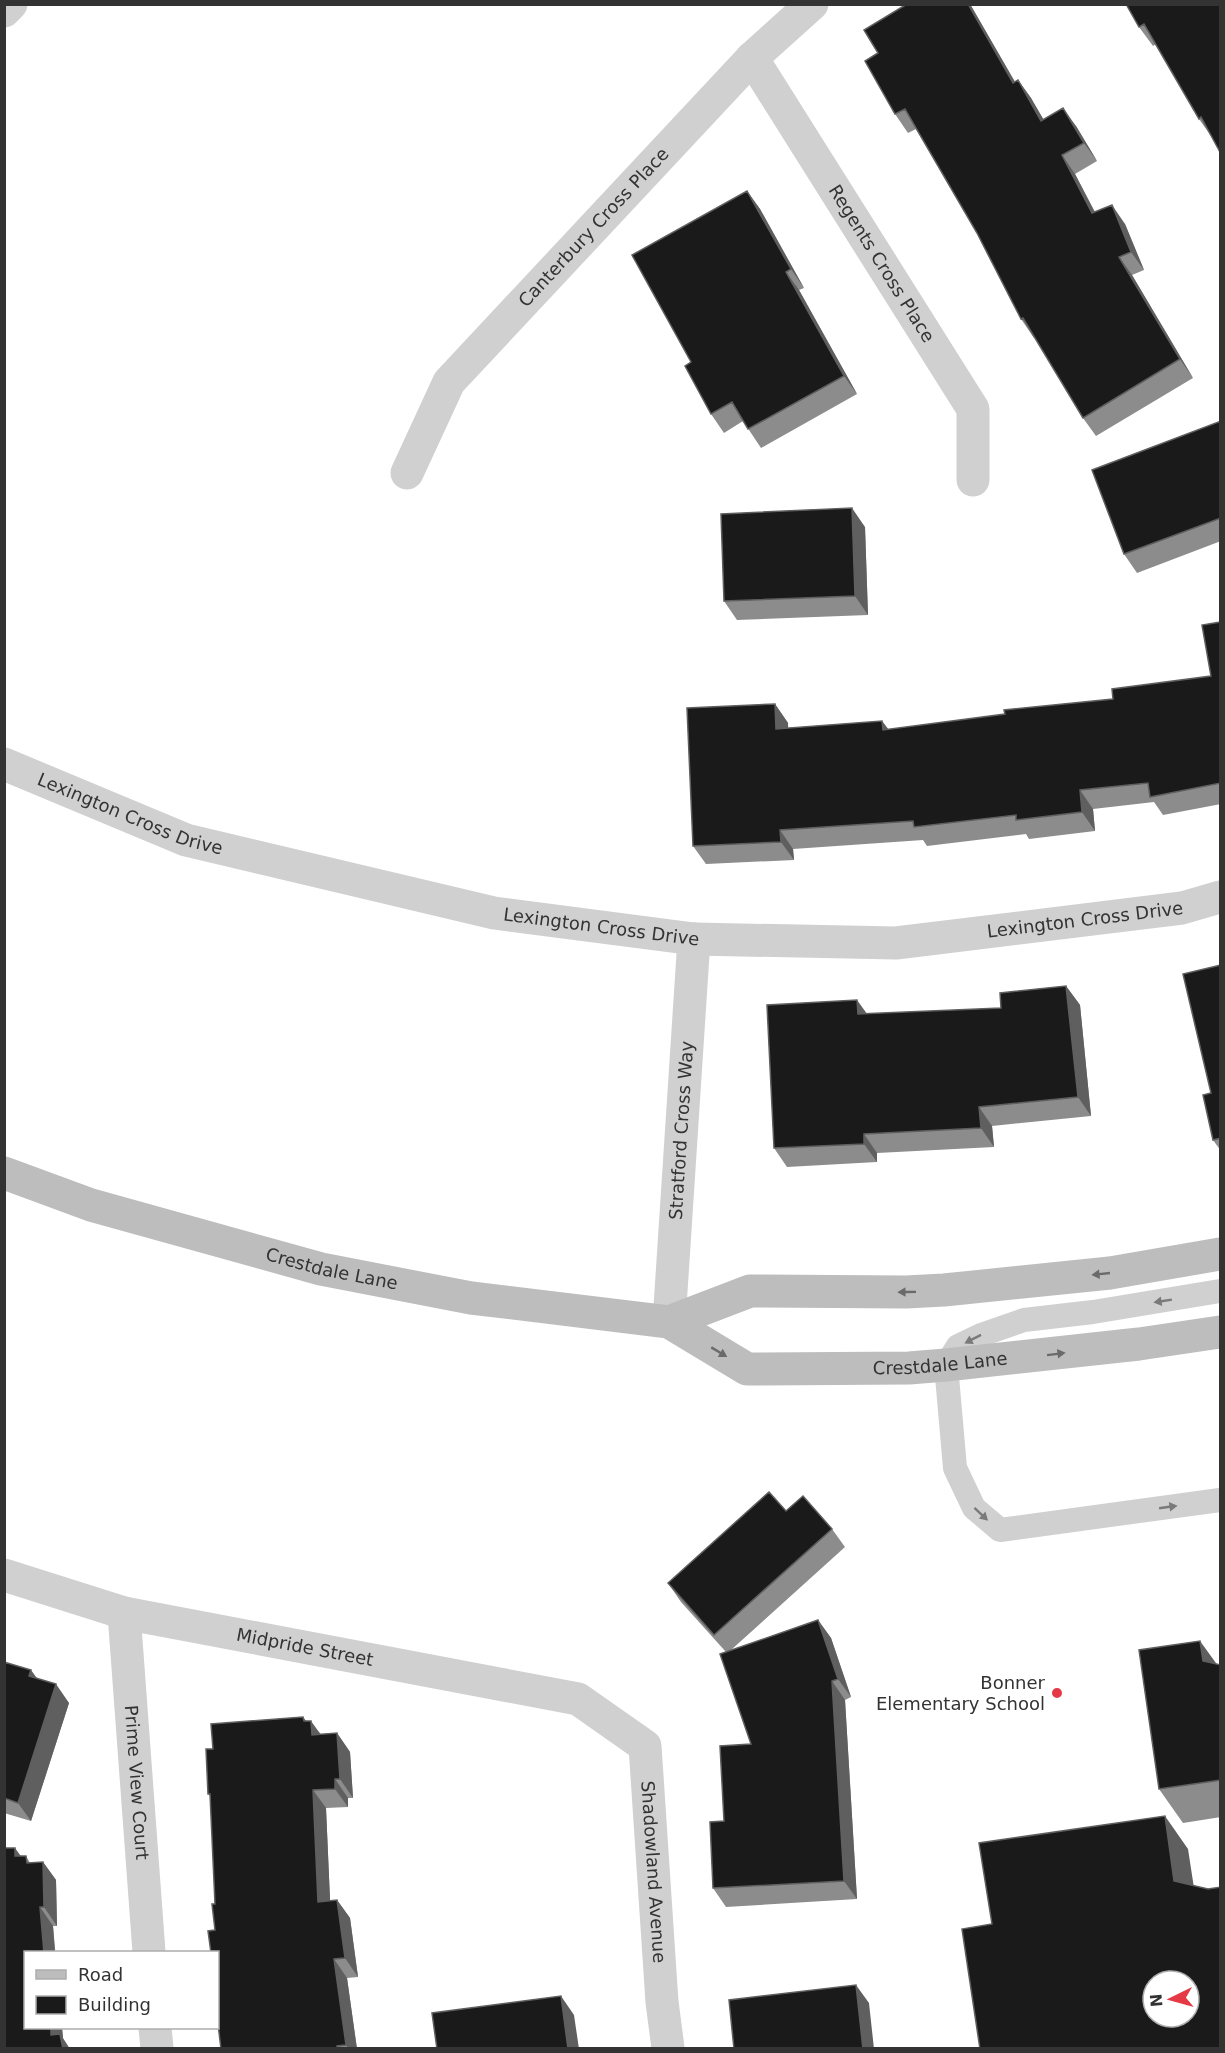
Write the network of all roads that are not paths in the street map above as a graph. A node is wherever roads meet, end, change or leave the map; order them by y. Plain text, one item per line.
1 (11, 4) edge
2 (812, 4) edge
3 (4, 12) edge
4 (752, 58) junction
5 (407, 473) dead end
6 (973, 480) dead end
7 (4, 764) edge
8 (1221, 897) edge
9 (694, 939) junction
10 (4, 1173) edge
11 (1221, 1254) edge
12 (1221, 1291) edge
13 (669, 1322) junction
14 (1221, 1332) edge
15 (946, 1365) junction
16 (1221, 1500) edge
17 (4, 1575) edge
18 (124, 1613) junction
19 (604, 1718) joint
20 (149, 1951) edge
21 (155, 2029) edge
22 (157, 2049) edge
23 (668, 2049) edge

1 - 3 street
2 - 4 street, Canterbury Cross Place
4 - 5 street, Canterbury Cross Place
4 - 6 street, Regents Cross Place
7 - 9 street, Lexington Cross Drive
8 - 9 street, Lexington Cross Drive
9 - 13 street, Stratford Cross Way
10 - 13 street, Crestdale Lane
11 -> 13 street, Crestdale Lane
12 -> 15 lane
13 -> 15 street, Crestdale Lane
15 -> 14 street, Crestdale Lane
15 -> 16 lane
17 - 18 street, Midpride Street
18 - 19 street, Midpride Street
18 - 20 street, Prime View Court
19 - 23 street, Shadowland Avenue
21 - 22 street

